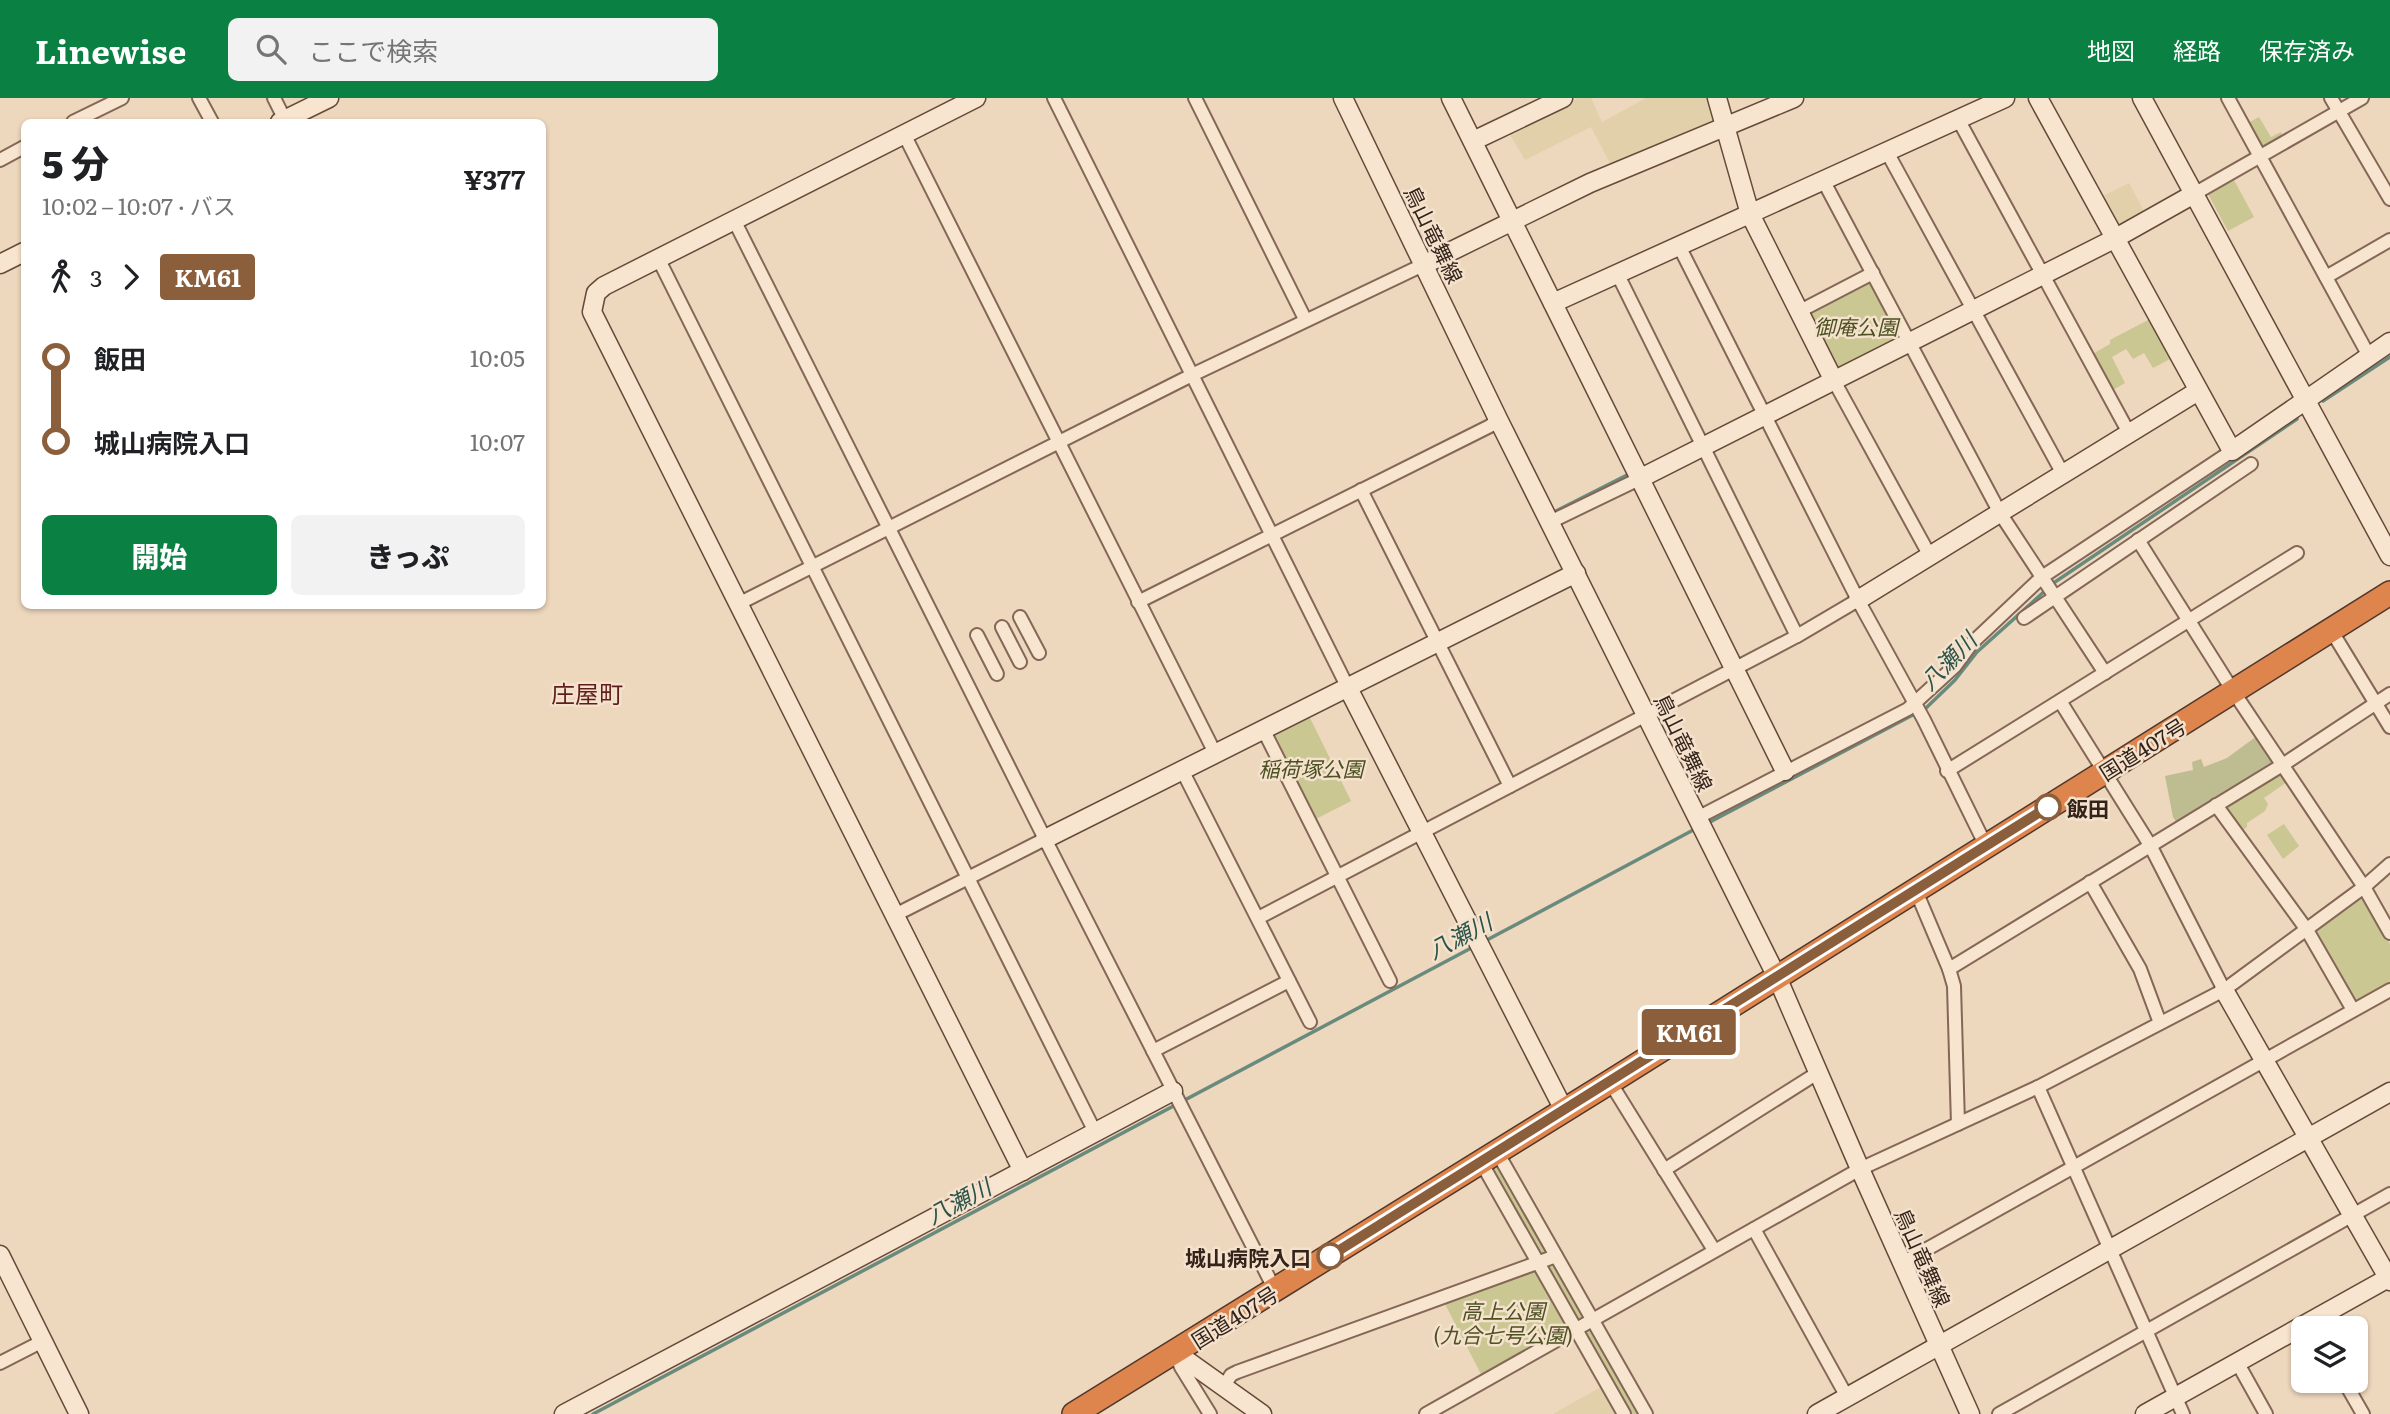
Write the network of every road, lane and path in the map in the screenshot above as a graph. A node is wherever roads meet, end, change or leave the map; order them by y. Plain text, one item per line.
1 (122, 98) edge
2 (199, 98) edge
3 (274, 98) edge
4 (329, 98) edge
5 (976, 98) edge
6 (1054, 98) edge
7 (1195, 98) edge
8 (1343, 98) edge
9 (1451, 98) edge
10 (1717, 98) edge
11 (1794, 98) edge
12 (2004, 98) edge
13 (2038, 98) edge
14 (2142, 98) edge
15 (2228, 98) edge
16 (2331, 98) edge
17 (2362, 98) edge
18 (1555, 100) edge
19 (2339, 111) junction
20 (79, 119) edge
21 (210, 119) edge
22 (282, 119) edge
23 (287, 119) edge
24 (1958, 119) junction
25 (1725, 127) junction
26 (904, 134) junction
27 (1473, 141) junction
28 (21, 149) edge
29 (1887, 152) junction
30 (2260, 157) junction
31 (0, 160) edge
32 (1824, 180) junction
33 (2194, 194) junction
34 (2390, 199) edge
35 (1749, 214) junction
36 (734, 220) junction
37 (1512, 221) junction
38 (2114, 239) junction
39 (2390, 240) edge
40 (1679, 246) junction
41 (21, 254) edge
42 (658, 258) junction
43 (0, 264) edge
44 (1425, 264) junction
45 (1873, 273) junction
46 (1618, 275) junction
47 (2043, 275) junction
48 (2326, 277) junction
49 (1553, 303) junction
50 (1973, 309) junction
51 (1798, 312) junction
52 (1306, 319) junction
53 (1909, 341) junction
54 (2390, 342) edge
55 (2369, 356) junction
56 (1192, 375) junction
57 (1833, 379) junction
58 (2198, 391) junction
59 (2306, 399) junction
60 (1764, 414) junction
61 (1498, 419) junction
62 (2129, 433) junction
63 (1059, 444) junction
64 (1703, 447) junction
65 (2232, 452) junction
66 (2251, 464) dead end
67 (2063, 474) junction
68 (1639, 479) junction
69 (1361, 490) junction
70 (2000, 513) junction
71 (1550, 522) junction
72 (889, 528) junction
73 (1272, 536) junction
74 (2138, 540) junction
75 (2297, 552) dead end
76 (2390, 555) edge
77 (1930, 556) junction
78 (810, 567) junction
79 (1576, 573) junction
80 (2048, 587) junction
81 (2390, 593) edge
82 (1858, 600) junction
83 (1138, 602) junction
84 (738, 604) junction
85 (1020, 617) dead end
86 (2024, 618) dead end
87 (2189, 619) junction
88 (1002, 627) dead end
89 (2331, 630) junction
90 (977, 635) dead end
91 (1797, 636) junction
92 (1438, 642) junction
93 (1039, 653) dead end
94 (1020, 662) dead end
95 (1734, 669) junction
96 (2105, 673) junction
97 (997, 674) dead end
98 (1348, 688) junction
99 (2233, 691) junction
100 (2390, 694) edge
101 (2060, 701) junction
102 (1914, 703) junction
103 (2376, 703) junction
104 (1646, 714) junction
105 (2390, 727) edge
106 (1263, 729) junction
107 (1215, 754) junction
108 (2284, 764) junction
109 (1182, 770) junction
110 (1785, 771) junction
111 (1947, 771) junction
112 (2104, 772) junction
113 (1510, 786) junction
114 (2216, 805) junction
115 (1699, 823) junction
116 (1422, 834) junction
117 (1045, 839) junction
118 (2150, 845) junction
119 (1986, 846) junction
120 (2390, 864) edge
121 (1337, 877) junction
122 (968, 879) junction
123 (2090, 882) junction
124 (2364, 887) junction
125 (1916, 891) junction
126 (895, 915) junction
127 (1258, 918) junction
128 (2306, 930) junction
129 (2390, 933) edge
130 (1949, 969) junction
131 (1777, 977) junction
132 (1289, 981) junction
133 (1390, 981) dead end
134 (2224, 990) junction
135 (2390, 990) edge
136 (2353, 1010) junction
137 (1310, 1021) dead end
138 (2160, 1023) junction
139 (1153, 1051) junction
140 (2264, 1061) junction
141 (1819, 1072) junction
142 (1610, 1082) junction
143 (2038, 1087) junction
144 (2390, 1093) edge
145 (1177, 1098) junction
146 (1564, 1110) junction
147 (1958, 1125) junction
148 (1095, 1132) junction
149 (2309, 1139) junction
150 (1489, 1157) junction
151 (2074, 1167) junction
152 (1860, 1169) junction
153 (1664, 1170) junction
154 (1023, 1171) junction
155 (2390, 1194) edge
156 (2353, 1215) junction
157 (1754, 1229) junction
158 (1714, 1250) junction
159 (2109, 1250) junction
160 (0, 1255) edge
161 (1556, 1256) junction
162 (1538, 1263) junction
163 (1902, 1263) junction
164 (2389, 1279) edge
165 (1275, 1290) junction
166 (2328, 1316) edge
167 (1592, 1322) junction
168 (1576, 1328) junction
169 (2145, 1331) junction
170 (2291, 1336) edge
171 (43, 1341) junction
172 (1939, 1345) junction
173 (1175, 1352) junction
174 (2237, 1362) junction
175 (0, 1363) edge
176 (1221, 1384) junction
177 (2351, 1393) edge
178 (1199, 1396) junction
179 (1847, 1397) junction
180 (2179, 1406) edge
181 (1823, 1413) edge
182 (79, 1414) edge
183 (564, 1414) edge
184 (1074, 1414) edge
185 (1210, 1414) edge
186 (1262, 1414) edge
187 (1426, 1414) edge
188 (1623, 1414) edge
189 (1646, 1414) edge
190 (1970, 1414) edge
191 (1999, 1414) edge
192 (2145, 1414) edge
193 (2266, 1414) edge
194 (2363, 1414) edge

1 - 20 street
2 - 21 street
3 - 22 street
4 - 23 street
5 - 26 street
6 - 56 street
7 - 52 street
8 - 44 street, 鳥山竜舞線
9 - 27 street
10 - 25 street
11 - 25 street
12 - 24 street
13 - 38 street
14 - 33 street
15 - 30 street
16 - 19 street
17 - 19 street
18 - 27 street
19 - 30 street
19 - 34 street
24 - 29 street
24 - 47 street
25 - 35 street
25 - 37 street
26 - 36 street
26 - 63 street
27 - 37 street
28 - 31 street
29 - 32 street
29 - 50 street
30 - 33 street
30 - 48 street
32 - 35 street
32 - 45 street
33 - 38 street
33 - 59 street
35 - 40 street
35 - 51 street
36 - 42 street
36 - 72 street
37 - 44 street
37 - 49 street
38 - 47 street
38 - 58 street
39 - 48 street
40 - 46 street
40 - 60 street
41 - 43 street
42 - 78 street
42 - 84 street
44 - 52 street
44 - 61 street, 鳥山竜舞線
45 - 51 street
45 - 53 street
46 - 49 street
46 - 64 street
47 - 50 street
47 - 62 street
48 - 55 street
49 - 68 street
50 - 53 street
50 - 67 street
51 - 57 street
52 - 56 street
53 - 57 street
53 - 70 street
54 - 55 street
55 - 59 street
56 - 63 street
56 - 73 street
57 - 60 street
57 - 77 street
58 - 62 street
58 - 65 street
59 - 65 street
59 - 76 street
60 - 64 street
60 - 82 street
61 - 69 street
61 - 71 street, 鳥山竜舞線
62 - 67 street
63 - 72 street
63 - 83 street
64 - 68 street
64 - 91 street
65 - 80 street
66 - 74 street
67 - 70 street
68 - 71 street
68 - 95 street
69 - 73 street
69 - 92 street
70 - 77 street
70 - 80 street
71 - 79 street, 鳥山竜舞線
72 - 78 street
72 - 117 street
73 - 83 street
73 - 98 street
74 - 80 street
74 - 87 street
75 - 87 street
77 - 82 street
78 - 84 street
78 - 122 street
79 - 92 street
79 - 104 street, 鳥山竜舞線
80 - 86 street
80 - 96 street
80 - 102 street
81 - 89 highway, 国道407号
82 - 91 street
82 - 102 street
83 - 107 street
84 - 126 street
85 - 93 street
87 - 96 street
87 - 99 street
88 - 94 street
89 - 99 highway, 国道407号
89 - 103 street
90 - 97 street
91 - 95 street
92 - 98 street
92 - 113 street
95 - 104 street
95 - 110 street
96 - 101 street
98 - 106 street
98 - 116 street
99 - 108 street
99 - 112 highway, 国道407号
100 - 103 street
101 - 111 street
101 - 112 street
102 - 110 street
102 - 111 street
103 - 105 street
103 - 108 street
104 - 113 street
104 - 115 street, 鳥山竜舞線
106 - 107 street
106 - 121 street
107 - 109 street
108 - 114 street
108 - 124 street
109 - 117 street
109 - 127 street
110 - 115 street
111 - 119 street
112 - 118 street
112 - 119 highway, 国道407号
113 - 116 street
114 - 118 street
114 - 128 street
115 - 131 street, 鳥山竜舞線
116 - 121 street
116 - 146 street
117 - 122 street
117 - 139 street
118 - 123 street
118 - 134 street
119 - 125 highway, 国道407号
120 - 124 street
121 - 127 street
121 - 133 street
122 - 126 street
122 - 148 street
123 - 130 street
123 - 138 street
124 - 128 street
124 - 129 street
125 - 130 street
125 - 131 highway, 国道407号
126 - 154 street
127 - 132 street
128 - 134 street
128 - 136 street
130 - 147 street
131 - 141 street, 鳥山竜舞線
131 - 142 highway, 国道407号
132 - 137 street
132 - 139 street
134 - 138 street
134 - 140 street
135 - 136 street
136 - 140 street
138 - 143 street
139 - 145 street
140 - 149 street
140 - 151 street
141 - 152 street, 鳥山竜舞線
141 - 153 street
142 - 146 highway, 国道407号
142 - 153 street
143 - 147 street
143 - 151 street
144 - 149 street
145 - 148 street
145 - 165 street
146 - 150 highway, 国道407号
147 - 152 street
148 - 154 street
149 - 156 street
149 - 159 street
150 - 161 street
150 - 162 street
150 - 165 highway, 国道407号
151 - 159 street
151 - 163 street
152 - 157 street
152 - 163 street, 鳥山竜舞線
153 - 158 street
154 - 183 street
155 - 156 street
156 - 164 street
156 - 169 street
157 - 158 street
157 - 179 street
158 - 167 street
159 - 169 street
159 - 172 street
160 - 171 street
161 - 162 street
161 - 167 street
162 - 168 street
162 - 176 street
163 - 172 street, 鳥山竜舞線
164 - 166 street
165 - 173 highway, 国道407号
167 - 168 street
167 - 189 street
168 - 187 street
168 - 188 street
169 - 180 street
169 - 191 street
170 - 174 street
171 - 175 street
171 - 182 street
172 - 179 street
172 - 190 street, 鳥山竜舞線
173 - 176 street
173 - 178 street
173 - 184 highway, 国道407号
174 - 180 street
174 - 193 street
176 - 178 street
176 - 186 street
177 - 194 street
178 - 185 street
179 - 181 street
180 - 192 street

